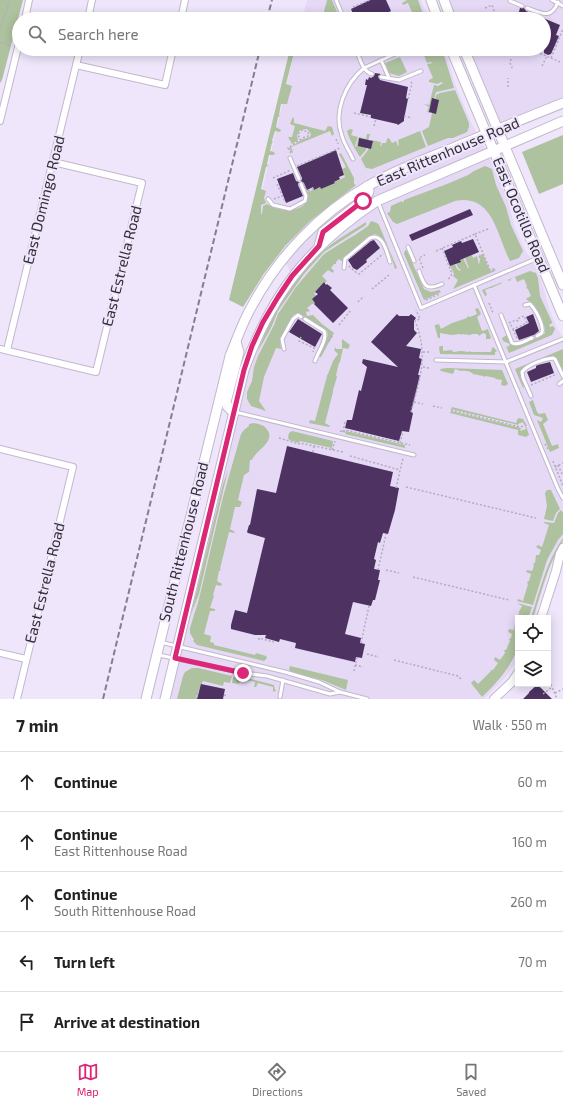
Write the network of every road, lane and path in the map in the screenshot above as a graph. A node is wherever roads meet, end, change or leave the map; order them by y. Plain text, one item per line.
1 (9, 0) edge
2 (29, 0) edge
3 (92, 0) edge
4 (185, 0) edge
5 (336, 0) edge
6 (370, 0) edge
7 (430, 0) edge
8 (444, 0) edge
9 (552, 0) edge
10 (510, 1) dead end
11 (558, 2) junction
12 (489, 3) dead end
13 (490, 6) junction
14 (522, 6) dead end
15 (563, 6) edge
16 (353, 7) dead end
17 (485, 8) dead end
18 (528, 8) dead end
19 (435, 10) joint
20 (26, 12) edge
21 (89, 12) edge
22 (182, 12) edge
23 (341, 12) edge
24 (441, 12) edge
25 (448, 12) edge
26 (495, 12) edge
27 (538, 12) edge
28 (551, 14) edge
29 (0, 27) edge
30 (563, 29) edge
31 (0, 42) edge
32 (12, 45) edge
33 (15, 56) edge
34 (78, 56) edge
35 (171, 56) edge
36 (359, 56) edge
37 (390, 56) edge
38 (454, 56) edge
39 (467, 56) edge
40 (547, 56) joint
41 (551, 58) junction
42 (511, 59) dead end
43 (381, 60) junction
44 (560, 62) dead end
45 (76, 65) junction
46 (542, 66) dead end
47 (364, 68) junction
48 (511, 70) dead end
49 (421, 71) dead end
50 (372, 74) dead end
51 (380, 76) dead end
52 (389, 78) junction
53 (508, 78) dead end
54 (411, 80) dead end
55 (508, 87) dead end
56 (3, 96) edge
57 (408, 99) dead end
58 (563, 103) edge
59 (354, 113) dead end
60 (404, 116) dead end
61 (371, 117) dead end
62 (412, 118) dead end
63 (376, 119) dead end
64 (0, 121) edge
65 (563, 122) edge
66 (374, 126) dead end
67 (499, 129) junction
68 (486, 134) junction
69 (336, 138) dead end
70 (300, 140) junction
71 (338, 144) dead end
72 (505, 146) junction
73 (340, 148) dead end
74 (494, 150) junction
75 (290, 152) dead end
76 (290, 158) dead end
77 (353, 159) dead end
78 (53, 162) junction
79 (273, 178) dead end
80 (299, 179) dead end
81 (277, 184) dead end
82 (301, 184) dead end
83 (368, 186) junction
84 (282, 196) junction
85 (269, 200) joint
86 (377, 201) junction
87 (286, 205) dead end
88 (488, 229) dead end
89 (475, 234) junction
90 (319, 246) junction
91 (408, 247) dead end
92 (442, 248) junction
93 (436, 251) dead end
94 (383, 254) dead end
95 (425, 255) dead end
96 (347, 257) junction
97 (539, 258) junction
98 (414, 260) dead end
99 (390, 262) dead end
100 (365, 264) dead end
101 (368, 267) junction
102 (344, 268) dead end
103 (496, 268) dead end
104 (424, 270) dead end
105 (418, 272) dead end
106 (389, 275) dead end
107 (448, 280) dead end
108 (442, 284) dead end
109 (563, 284) edge
110 (474, 285) junction
111 (372, 289) dead end
112 (440, 291) dead end
113 (364, 296) dead end
114 (426, 300) dead end
115 (358, 302) dead end
116 (488, 303) dead end
117 (525, 305) dead end
118 (351, 310) dead end
119 (493, 313) dead end
120 (418, 315) dead end
121 (501, 315) dead end
122 (563, 316) edge
123 (518, 321) junction
124 (510, 322) junction
125 (507, 324) dead end
126 (339, 325) dead end
127 (520, 326) junction
128 (513, 329) junction
129 (536, 336) dead end
130 (301, 337) dead end
131 (518, 337) dead end
132 (532, 338) dead end
133 (563, 339) edge
134 (236, 342) junction
135 (0, 349) edge
136 (284, 349) dead end
137 (7, 350) junction
138 (423, 352) junction
139 (429, 352) dead end
140 (312, 355) dead end
141 (315, 360) dead end
142 (436, 360) dead end
143 (506, 362) junction
144 (423, 367) junction
145 (429, 368) dead end
146 (555, 368) dead end
147 (563, 376) edge
148 (563, 381) edge
149 (559, 384) dead end
150 (223, 386) joint
151 (529, 386) dead end
152 (238, 391) joint
153 (531, 396) dead end
154 (414, 402) junction
155 (423, 404) dead end
156 (433, 406) dead end
157 (442, 408) dead end
158 (451, 410) dead end
159 (233, 412) junction
160 (411, 412) dead end
161 (346, 421) dead end
162 (531, 423) junction
163 (403, 431) dead end
164 (336, 436) junction
165 (279, 438) dead end
166 (400, 443) junction
167 (406, 444) junction
168 (410, 445) dead end
169 (314, 446) junction
170 (406, 448) dead end
171 (0, 449) edge
172 (333, 450) junction
173 (313, 452) dead end
174 (343, 452) dead end
175 (414, 455) dead end
176 (350, 456) dead end
177 (403, 458) dead end
178 (553, 461) dead end
179 (563, 463) edge
180 (558, 465) junction
181 (555, 467) junction
182 (400, 470) junction
183 (562, 474) dead end
184 (563, 486) edge
185 (406, 487) dead end
186 (396, 488) dead end
187 (562, 495) edge
188 (536, 518) dead end
189 (386, 534) dead end
190 (563, 548) edge
191 (563, 562) edge
192 (378, 570) dead end
193 (386, 570) dead end
194 (556, 571) junction
195 (399, 573) dead end
196 (413, 577) dead end
197 (510, 600) dead end
198 (369, 606) dead end
199 (542, 615) edge
200 (258, 640) dead end
201 (273, 640) dead end
202 (160, 642) junction
203 (361, 643) dead end
204 (177, 646) junction
205 (0, 652) edge
206 (157, 654) junction
207 (367, 654) dead end
208 (357, 657) dead end
209 (379, 657) dead end
210 (175, 658) junction
211 (26, 659) junction
212 (394, 660) dead end
213 (356, 665) junction
214 (363, 667) dead end
215 (354, 671) dead end
216 (515, 678) edge
217 (283, 680) junction
218 (462, 680) dead end
219 (552, 687) joint
220 (563, 689) edge
221 (340, 692) junction
222 (198, 693) dead end
223 (555, 693) junction
224 (224, 694) dead end
225 (543, 694) dead end
226 (228, 696) dead end
227 (280, 697) dead end
228 (17, 699) edge
229 (146, 699) edge
230 (165, 699) edge
231 (196, 699) edge
232 (367, 699) edge
233 (494, 699) edge
234 (557, 699) edge

1 - 29 path
2 - 20 street
3 - 21 street
4 - 22 street
5 - 23 lane
6 - 16 path
7 - 19 main road
8 - 25 main road
9 - 11 lane
10 - 14 lane
11 - 15 lane
11 - 28 lane
12 - 13 path
13 - 17 path
13 - 26 path
18 - 27 lane
19 - 24 main road
30 - 41 path
31 - 32 path
33 - 56 street
34 - 45 street, East Domingo Road
35 - 45 street
36 - 47 lane
37 - 43 lane
38 - 68 main road, East Ocotillo Road
39 - 67 main road, East Ocotillo Road
40 - 41 path
40 - 46 path
41 - 44 path
42 - 48 path
43 - 47 lane
43 - 52 lane
45 - 78 street, East Domingo Road
47 - 50 lane
47 - 77 lane
49 - 52 lane
51 - 52 lane
53 - 55 path
54 - 57 path
56 - 64 street
58 - 67 main road, East Rittenhouse Road
59 - 61 path
60 - 62 path
63 - 66 path
65 - 72 main road, East Rittenhouse Road
67 - 68 main road, East Rittenhouse Road
67 - 72 main road, East Ocotillo Road
68 - 74 main road, East Ocotillo Road
68 - 83 main road, East Rittenhouse Road
69 - 71 path
70 - 70 path
70 - 75 path
72 - 74 main road, East Rittenhouse Road
72 - 109 main road, East Ocotillo Road
73 - 79 path
74 - 86 main road, East Rittenhouse Road
74 - 97 main road, East Ocotillo Road
76 - 80 lane
78 - 137 street, East Domingo Road
78 - 137 street, East Estrella Road
81 - 84 path
82 - 85 lane
83 - 90 main road
83 - 134 main road, East Rittenhouse Road
84 - 85 path
84 - 87 path
86 - 90 main road, East Rittenhouse Road
86 - 110 lane
88 - 89 path
89 - 92 path
89 - 103 path
90 - 152 main road, East Rittenhouse Road
91 - 98 lane
92 - 93 path
92 - 107 path
94 - 101 path
95 - 104 path
96 - 99 lane
96 - 101 path
96 - 102 lane
97 - 110 lane
97 - 122 main road, East Ocotillo Road
100 - 101 path
105 - 108 lane
106 - 111 path
110 - 143 lane
112 - 114 path
113 - 115 path
116 - 119 path
117 - 129 lane
118 - 126 path
120 - 138 path
121 - 132 lane
123 - 124 path
123 - 127 path
123 - 127 path
124 - 125 path
124 - 128 path
127 - 128 path
128 - 131 path
130 - 140 path
133 - 143 lane
134 - 150 main road, East Rittenhouse Road
134 - 159 main road
135 - 137 street
136 - 141 lane
138 - 139 path
138 - 144 path
142 - 143 lane
143 - 162 lane
144 - 145 path
144 - 154 path
146 - 151 path
147 - 153 lane
148 - 149 lane
150 - 202 main road, South Rittenhouse Road
152 - 159 main road, South Rittenhouse Road
154 - 155 path
154 - 160 path
156 - 157 path
158 - 162 path
159 - 164 lane
159 - 204 main road, South Rittenhouse Road
161 - 166 path
162 - 187 lane
163 - 166 path
164 - 172 path
164 - 175 lane
165 - 169 path
166 - 167 path
167 - 168 path
167 - 170 path
169 - 172 path
169 - 173 path
171 - 211 street, East Estrella Road
172 - 174 path
176 - 182 path
177 - 182 path
178 - 181 path
179 - 180 path
180 - 181 path
180 - 183 path
181 - 184 path
182 - 186 path
185 - 188 path
189 - 192 path
190 - 194 street
191 - 194 street
193 - 195 path
194 - 199 street
196 - 197 path
198 - 203 path
200 - 201 path
202 - 204 lane
202 - 206 main road, South Rittenhouse Road
204 - 210 main road, South Rittenhouse Road
204 - 221 lane
205 - 211 street
206 - 210 lane
206 - 229 main road, South Rittenhouse Road
207 - 209 path
208 - 213 path
210 - 217 lane
210 - 230 main road, South Rittenhouse Road
211 - 228 street, East Estrella Road
212 - 218 path
213 - 214 path
213 - 215 path
216 - 233 street
217 - 221 lane
217 - 227 lane
219 - 223 path
219 - 225 path
220 - 223 path
221 - 232 lane
222 - 231 path
223 - 234 path
224 - 226 path

